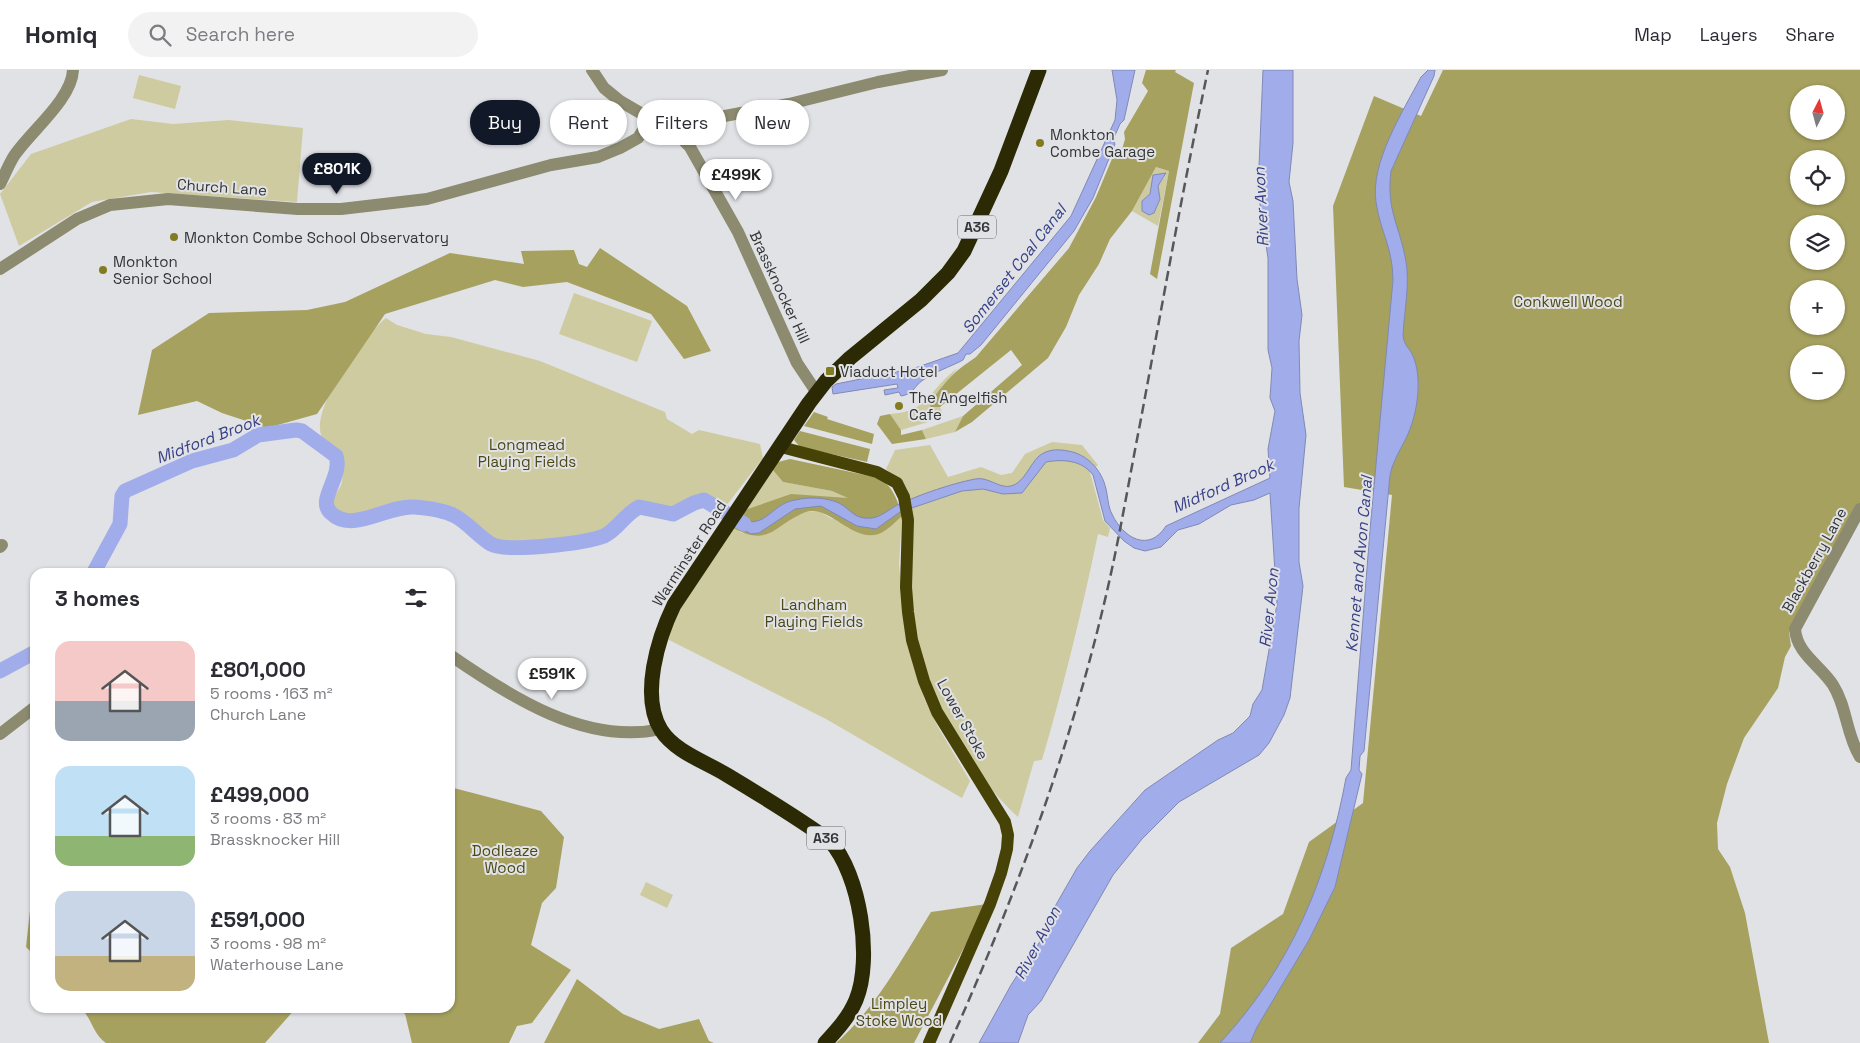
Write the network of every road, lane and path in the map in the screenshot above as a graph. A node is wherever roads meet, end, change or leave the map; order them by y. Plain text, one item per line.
1 (73, 70) edge
2 (592, 70) edge
3 (942, 70) edge
4 (1038, 70) edge
5 (637, 110) edge
6 (726, 115) edge
7 (637, 139) edge
8 (688, 145) edge
9 (0, 184) edge
10 (0, 269) edge
11 (818, 385) junction
12 (781, 447) junction
13 (1860, 509) edge
14 (455, 659) edge
15 (30, 711) edge
16 (661, 729) junction
17 (0, 734) edge
18 (1860, 757) edge
19 (825, 1043) edge
20 (928, 1043) edge

1 - 9 street
2 - 5 street, Brassknocker Hill
3 - 6 street
4 - 11 highway, Warminster Road / A36
7 - 10 street, Church Lane
8 - 11 street, Brassknocker Hill
11 - 12 highway, Warminster Road / A36
12 - 16 highway, Warminster Road / A36
12 - 20 main road, Lower Stoke
13 - 18 street, Blackberry Lane
14 - 16 street
15 - 17 street
16 - 19 highway, Warminster Road / A36

